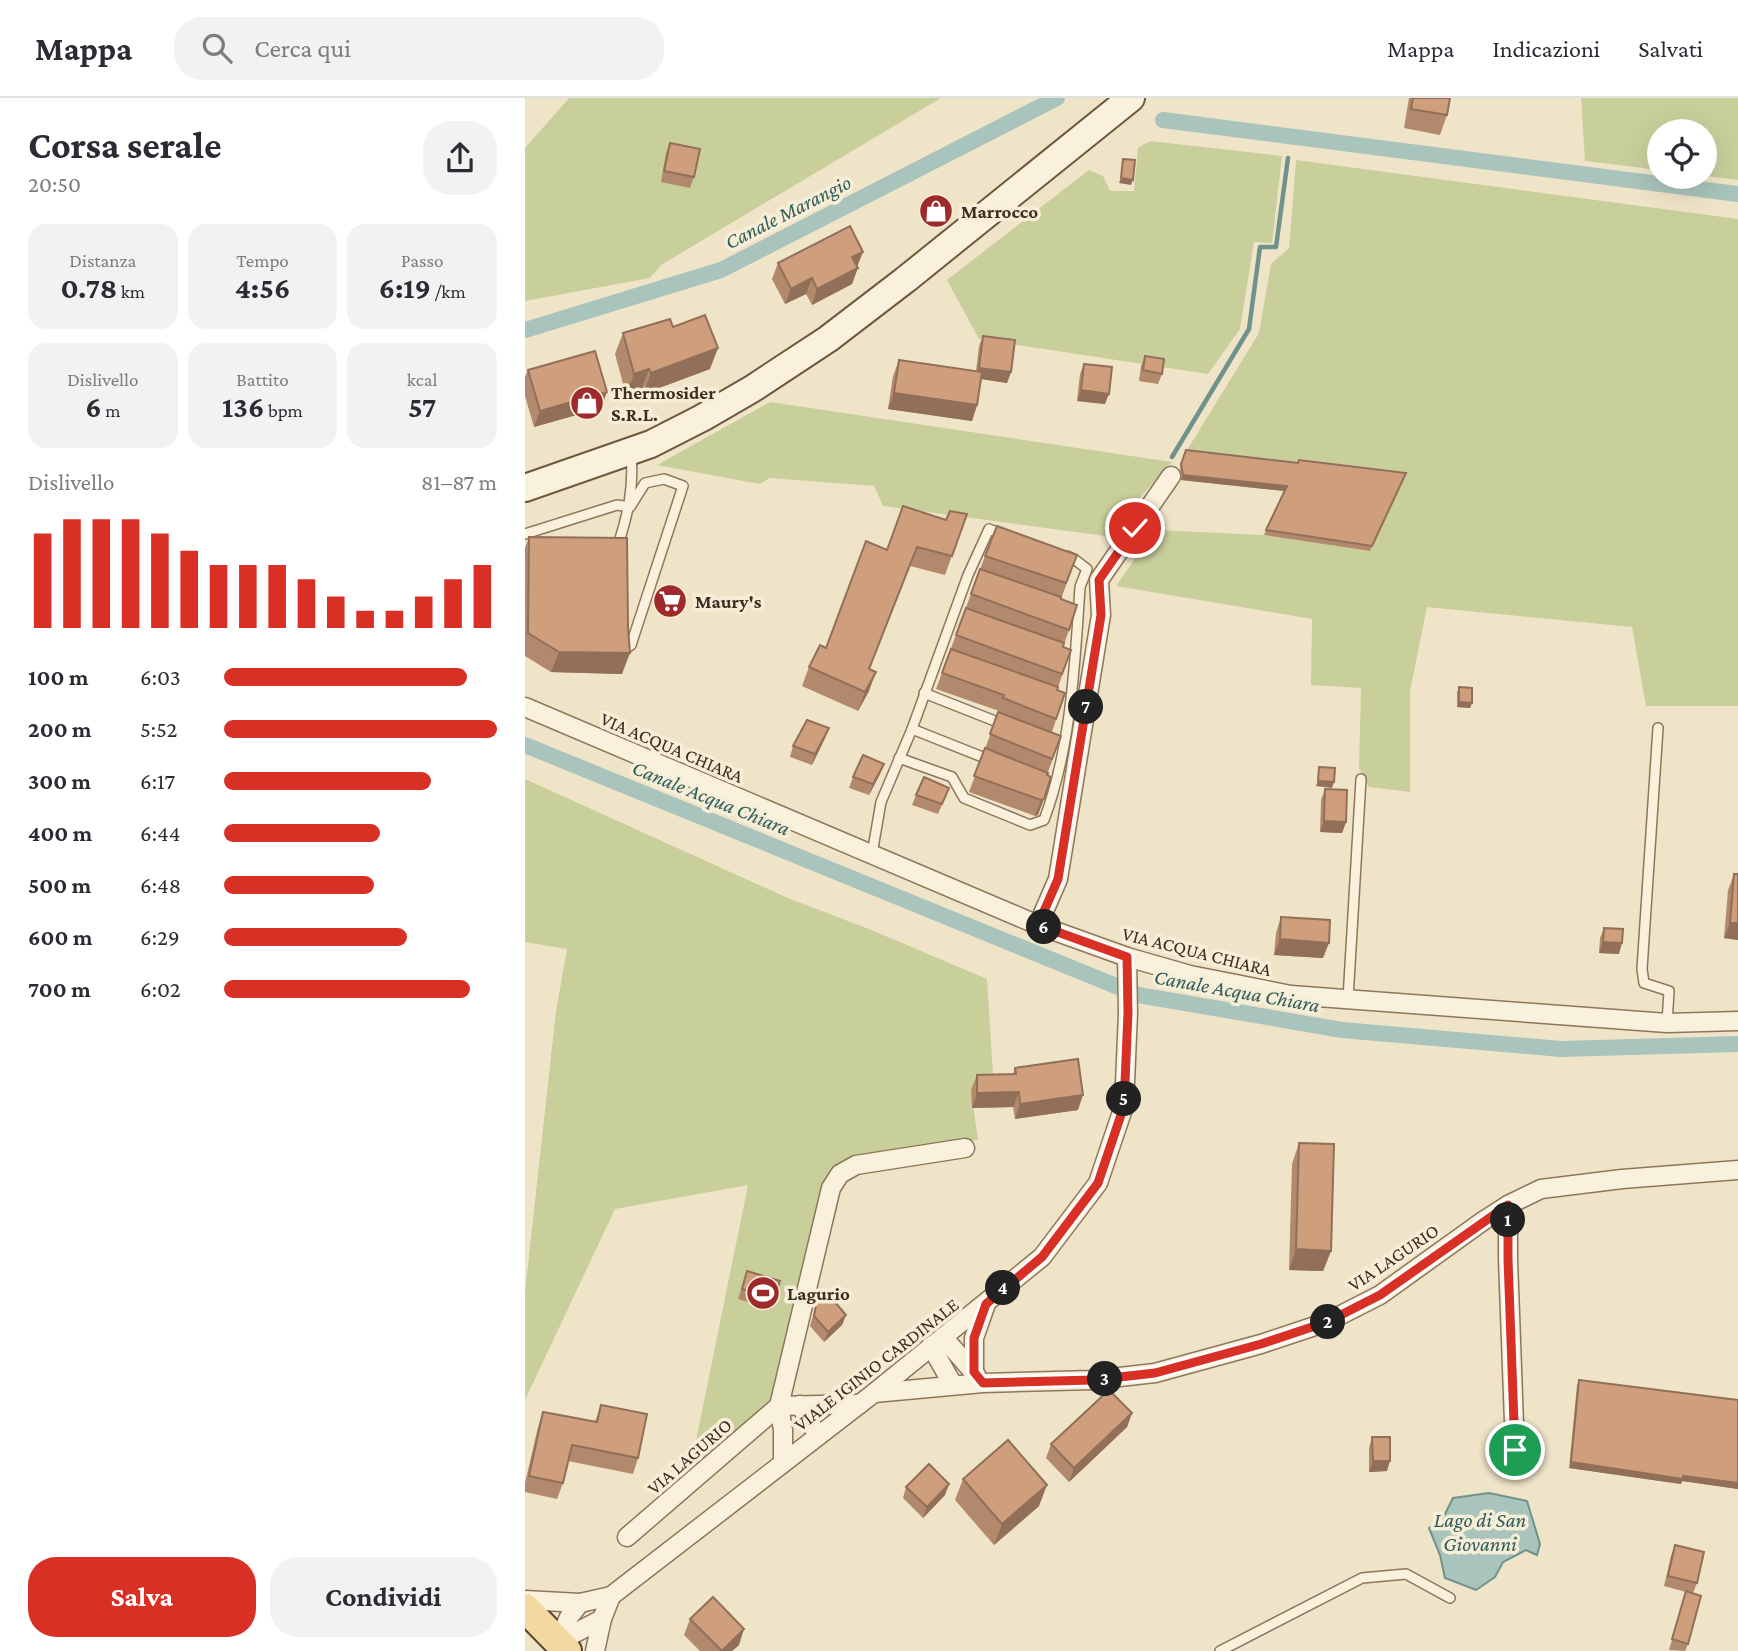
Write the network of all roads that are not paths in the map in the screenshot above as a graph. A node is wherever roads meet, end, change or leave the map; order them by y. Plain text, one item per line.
1 (1131, 98) edge
2 (631, 451) junction
3 (1171, 476) dead end
4 (525, 488) edge
5 (630, 507) junction
6 (525, 534) edge
7 (1013, 538) edge
8 (606, 545) edge
9 (1062, 555) edge
10 (968, 575) junction
11 (980, 579) edge
12 (1066, 609) edge
13 (1079, 613) junction
14 (955, 614) junction
15 (967, 619) edge
16 (627, 622) edge
17 (1062, 653) edge
18 (940, 654) junction
19 (1074, 657) junction
20 (953, 659) edge
21 (924, 693) junction
22 (1058, 698) edge
23 (1071, 702) junction
24 (525, 707) edge
25 (1012, 727) edge
26 (1658, 728) dead end
27 (912, 729) junction
28 (1050, 742) edge
29 (1062, 747) junction
30 (899, 758) junction
31 (996, 763) edge
32 (1361, 779) dead end
33 (1045, 782) edge
34 (1056, 787) junction
35 (871, 854) junction
36 (1038, 925) junction
37 (1127, 966) junction
38 (1348, 999) junction
39 (1738, 1021) edge
40 (1667, 1023) junction
41 (965, 1148) dead end
42 (1738, 1170) edge
43 (1508, 1205) junction
44 (986, 1304) junction
45 (937, 1341) junction
46 (978, 1378) junction
47 (953, 1385) junction
48 (867, 1398) junction
49 (800, 1405) junction
50 (779, 1406) junction
51 (783, 1430) junction
52 (812, 1440) junction
53 (1515, 1450) dead end
54 (783, 1462) junction
55 (627, 1537) dead end
56 (611, 1596) junction
57 (1450, 1598) dead end
58 (525, 1600) edge
59 (580, 1603) junction
60 (525, 1608) edge
61 (602, 1619) junction
62 (562, 1646) edge
63 (594, 1651) edge
64 (1220, 1651) edge

1 - 2 main road
2 - 4 main road
2 - 5 lane
3 - 36 street
5 - 6 lane
5 - 8 lane
5 - 16 lane
7 - 10 lane
9 - 13 lane
10 - 11 lane
10 - 14 lane
12 - 13 lane
13 - 19 lane
14 - 15 lane
14 - 18 lane
17 - 19 lane
18 - 20 lane
18 - 21 lane
19 - 23 lane
21 - 25 lane
21 - 27 lane
22 - 23 lane
23 - 29 lane
24 - 35 street, VIA ACQUA CHIARA
26 - 40 lane
27 - 30 lane
27 - 31 lane
28 - 29 lane
29 - 34 lane
30 - 34 lane
30 - 35 lane
32 - 38 lane
33 - 34 lane
35 - 36 street, VIA ACQUA CHIARA
36 - 37 street, VIA ACQUA CHIARA
37 - 38 street, VIA ACQUA CHIARA
37 - 44 street, VIALE IGINIO CARDINALE
38 - 40 street, VIA ACQUA CHIARA
39 - 40 street, VIA ACQUA CHIARA
41 - 50 street
42 - 43 street, VIA LAGURIO
43 - 46 street, VIA LAGURIO
43 - 53 street
44 - 45 street, VIALE IGINIO CARDINALE
44 - 46 street
45 - 46 street
45 - 47 street
45 - 48 street, VIALE IGINIO CARDINALE
46 - 47 street, VIA LAGURIO
47 - 48 street, VIA LAGURIO
48 - 49 street, VIA LAGURIO
48 - 52 street, VIALE IGINIO CARDINALE
49 - 50 street, VIA LAGURIO
49 - 52 street
50 - 51 street
50 - 55 street, VIA LAGURIO
51 - 52 street
51 - 54 street
52 - 54 street, VIALE IGINIO CARDINALE
54 - 56 street, VIALE IGINIO CARDINALE
56 - 59 street
56 - 61 street
57 - 64 lane
58 - 59 street
59 - 62 street
60 - 62 main road
61 - 62 street
61 - 63 street

